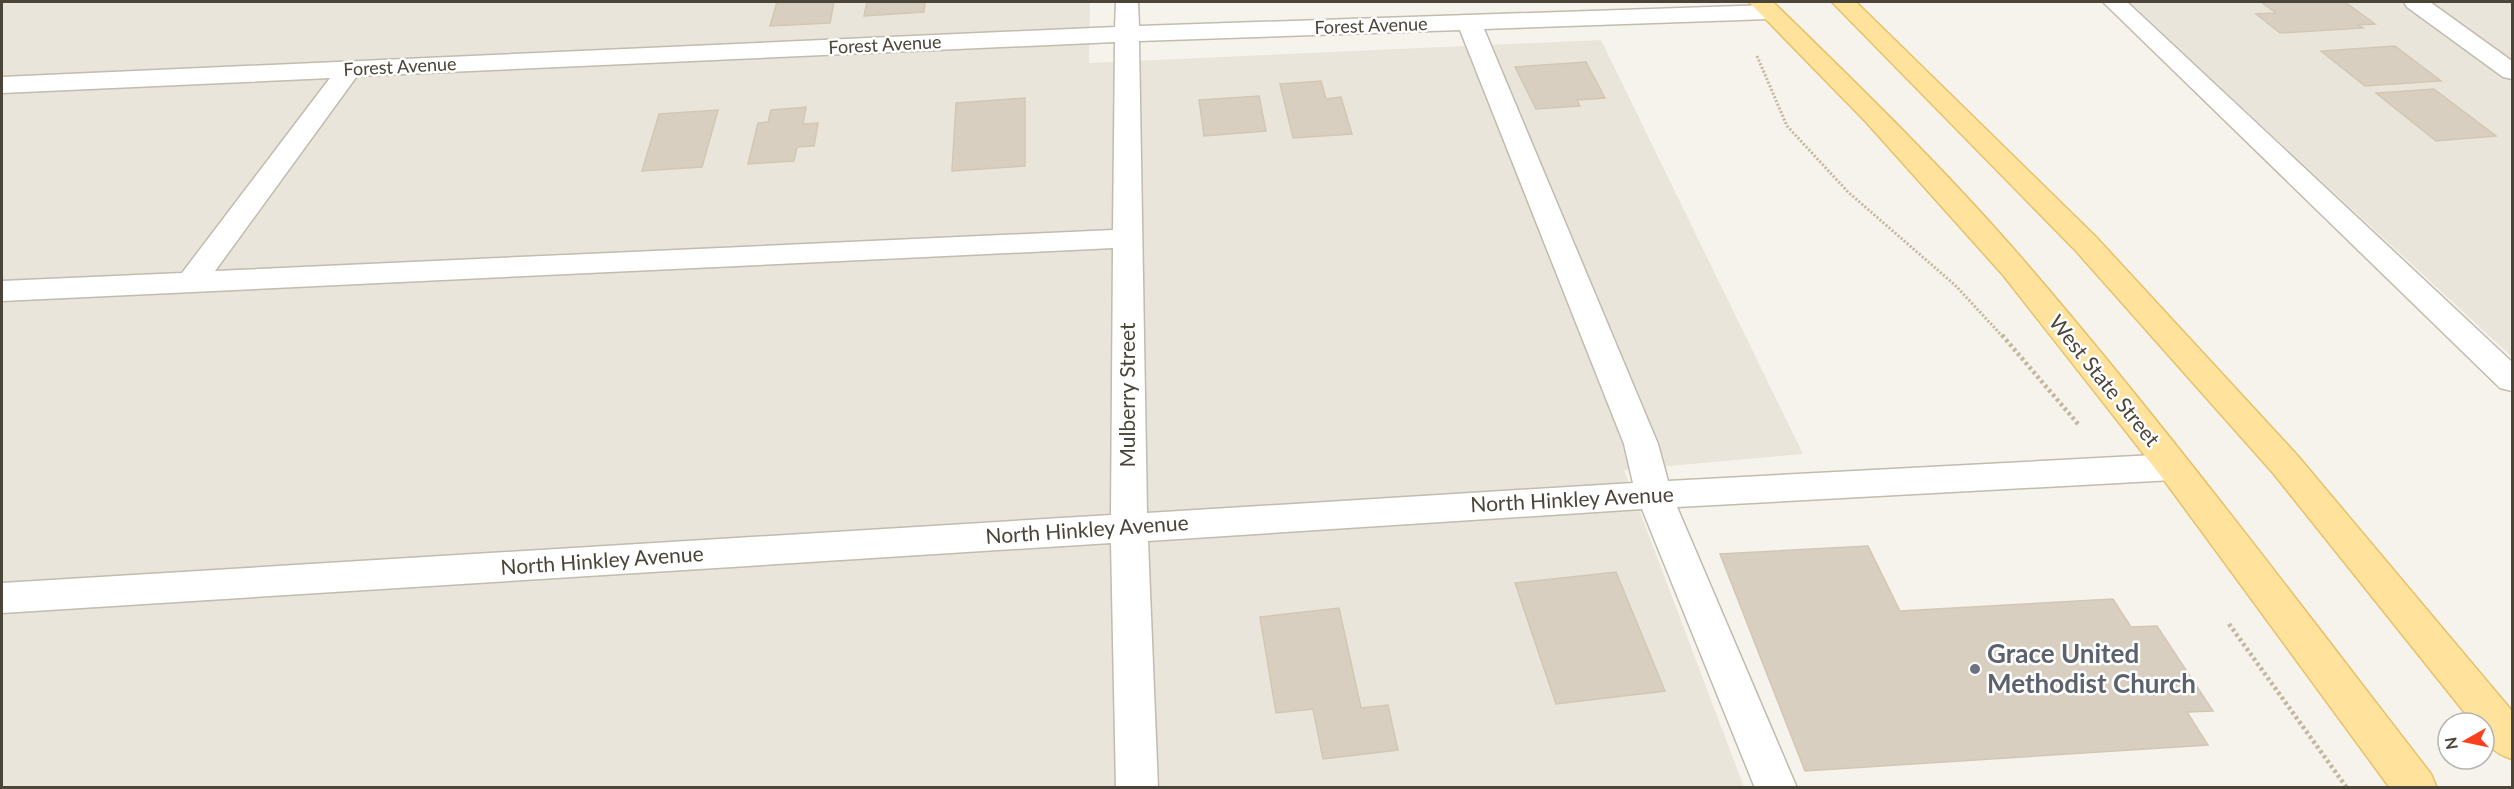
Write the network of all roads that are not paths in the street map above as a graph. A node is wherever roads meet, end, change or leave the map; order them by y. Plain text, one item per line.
1 (1127, 2) edge
2 (1843, 2) edge
3 (2114, 2) edge
4 (2415, 2) edge
5 (1754, 9) edge
6 (1469, 22) junction
7 (1129, 34) junction
8 (350, 69) junction
9 (2512, 72) edge
10 (2, 85) edge
11 (1128, 238) junction
12 (191, 282) junction
13 (2, 291) edge
14 (2512, 380) edge
15 (2173, 467) junction
16 (1654, 495) junction
17 (1129, 527) junction
18 (2, 598) edge
19 (2512, 741) edge
20 (1137, 788) edge
21 (1776, 788) edge
22 (2416, 788) edge

1 - 7 street, Mulberry Street
2 - 19 main road
3 - 14 street
4 - 9 street
5 - 6 street, Forest Avenue
5 - 15 main road, West State Street
6 - 7 street, Forest Avenue
6 - 16 street
7 - 8 street, Forest Avenue
7 - 11 street, Mulberry Street
8 - 10 street, Forest Avenue
8 - 12 street
11 - 12 street
11 - 17 street, Mulberry Street
12 - 13 street
15 - 16 street, North Hinkley Avenue
15 - 22 main road, West State Street
16 - 17 street, North Hinkley Avenue
16 - 21 street
17 - 18 street, North Hinkley Avenue
17 - 20 street, Mulberry Street

